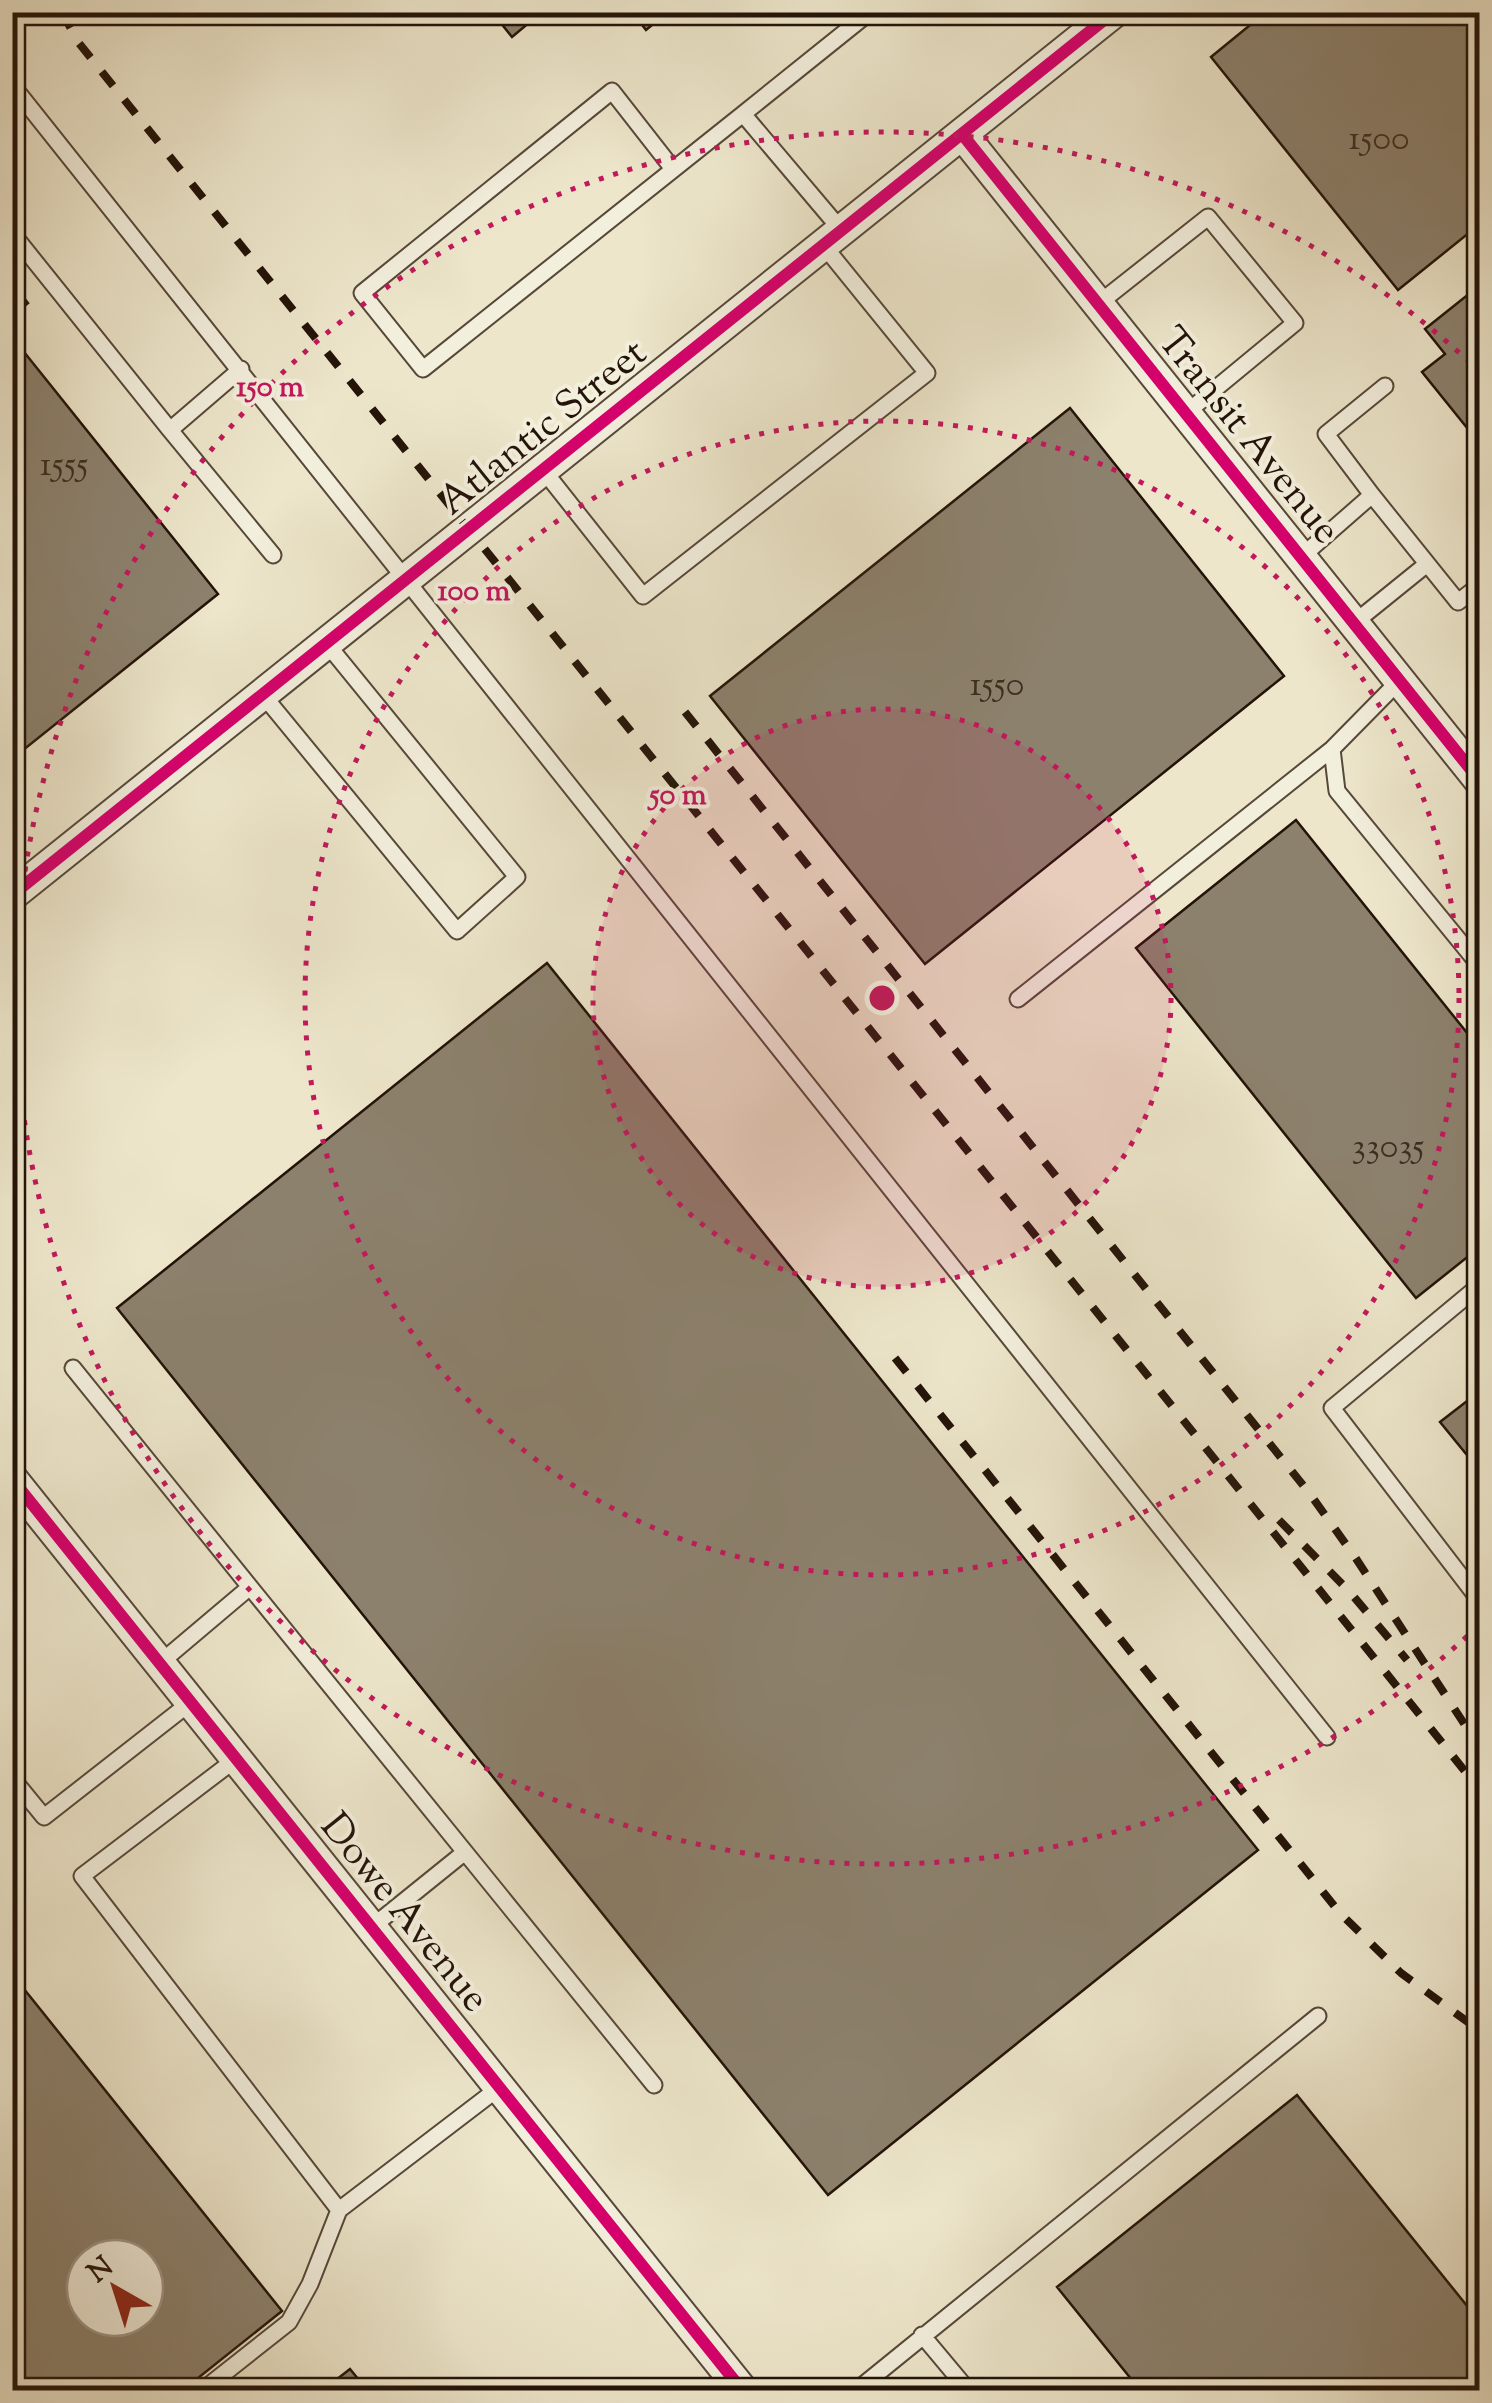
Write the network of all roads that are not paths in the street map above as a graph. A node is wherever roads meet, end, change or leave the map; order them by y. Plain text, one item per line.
1 (870, 12) edge
2 (1114, 12) edge
3 (12, 85) edge
4 (743, 114) junction
5 (962, 134) junction
6 (673, 169) junction
7 (12, 232) edge
8 (833, 238) junction
9 (1098, 304) junction
10 (242, 369) junction
11 (1385, 386) dead end
12 (1186, 413) junction
13 (170, 430) junction
14 (544, 471) junction
15 (1372, 495) junction
16 (272, 555) dead end
17 (1301, 557) junction
18 (1428, 564) junction
19 (406, 578) junction
20 (1480, 585) edge
21 (1354, 623) junction
22 (327, 644) junction
23 (1400, 680) junction
24 (264, 694) junction
25 (1332, 749) junction
26 (1480, 780) edge
27 (12, 894) edge
28 (1480, 966) edge
29 (1018, 1000) dead end
30 (1480, 1285) edge
31 (73, 1368) dead end
32 (12, 1479) edge
33 (250, 1587) junction
34 (1480, 1601) edge
35 (160, 1663) junction
36 (191, 1702) junction
37 (1327, 1737) dead end
38 (236, 1758) junction
39 (12, 1778) edge
40 (465, 1852) junction
41 (372, 1928) junction
42 (1318, 2016) dead end
43 (654, 2085) dead end
44 (500, 2087) junction
45 (339, 2210) junction
46 (922, 2335) junction
47 (203, 2390) edge
48 (742, 2390) edge
49 (857, 2390) edge
50 (968, 2390) edge

1 - 4 lane
2 - 5 street, Atlantic Street
3 - 10 lane
4 - 6 lane
4 - 8 lane
5 - 8 street, Atlantic Street
5 - 9 street, Transit Avenue
6 - 6 lane
7 - 13 lane
8 - 14 street, Atlantic Street
8 - 14 lane
9 - 12 street, Transit Avenue
9 - 12 lane
10 - 13 lane
10 - 19 lane
11 - 15 lane
12 - 17 street, Transit Avenue
13 - 16 lane
14 - 19 street, Atlantic Street
15 - 17 lane
15 - 18 lane
17 - 21 street, Transit Avenue
18 - 20 lane
18 - 21 lane
19 - 22 street, Atlantic Street
19 - 37 lane
21 - 23 street, Transit Avenue
22 - 24 street, Atlantic Street
22 - 24 lane
23 - 25 lane
23 - 26 street, Transit Avenue
24 - 27 street, Atlantic Street
25 - 28 lane
25 - 29 lane
30 - 34 lane
31 - 33 lane
32 - 35 street, Dowe Avenue
33 - 35 lane
33 - 40 lane
35 - 36 street, Dowe Avenue
36 - 38 street, Dowe Avenue
36 - 39 lane
38 - 41 street, Dowe Avenue
38 - 45 lane
40 - 41 lane
40 - 43 lane
41 - 44 street, Dowe Avenue
42 - 46 lane
44 - 45 lane
44 - 48 street, Dowe Avenue
45 - 47 lane
46 - 49 lane
46 - 50 lane

